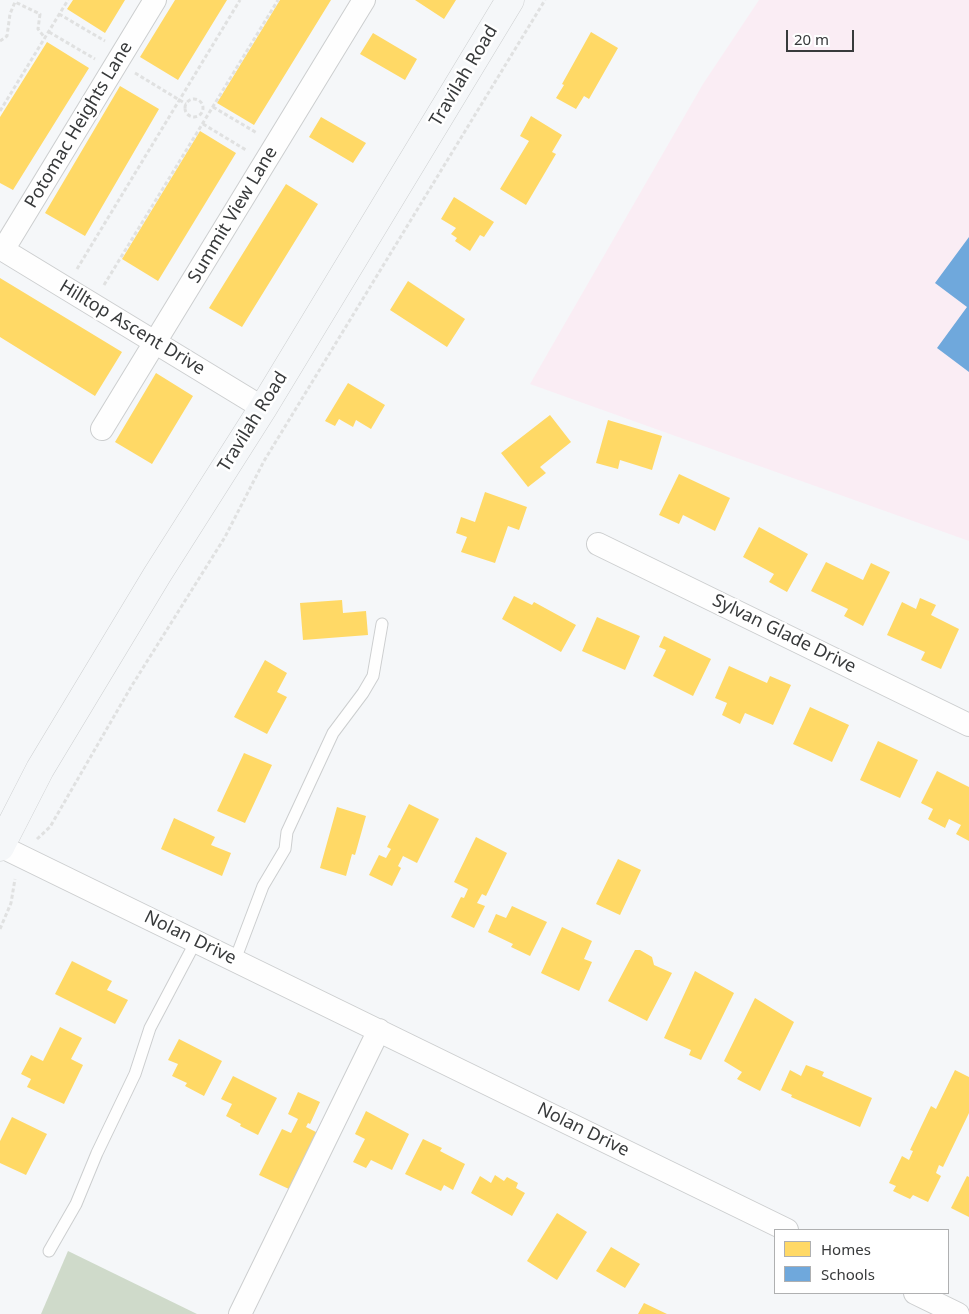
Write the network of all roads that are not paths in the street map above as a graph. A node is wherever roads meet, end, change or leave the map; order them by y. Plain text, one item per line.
1 (154, 0) edge
2 (364, 0) edge
3 (510, 0) edge
4 (2, 249) edge
5 (155, 342) junction
6 (263, 408) junction
7 (102, 429) dead end
8 (598, 544) dead end
9 (382, 624) dead end
10 (969, 725) edge
11 (0, 846) edge
12 (196, 941) junction
13 (235, 960) junction
14 (379, 1030) junction
15 (785, 1229) edge
16 (49, 1251) dead end
17 (917, 1294) edge
18 (240, 1314) edge
19 (958, 1314) edge

1 - 4 street, Potomac Heights Lane
2 - 5 street, Summit View Lane
3 - 6 main road, Travilah Road
4 - 5 street, Hilltop Ascent Drive
5 - 6 street, Hilltop Ascent Drive
5 - 7 street, Summit View Lane
6 - 11 main road, Travilah Road
8 - 10 street, Sylvan Glade Drive
9 - 13 lane
11 - 12 street, Nolan Drive
12 - 13 street, Nolan Drive
12 - 16 lane
13 - 14 street, Nolan Drive
14 - 15 street, Nolan Drive
14 - 18 street
17 - 19 street

